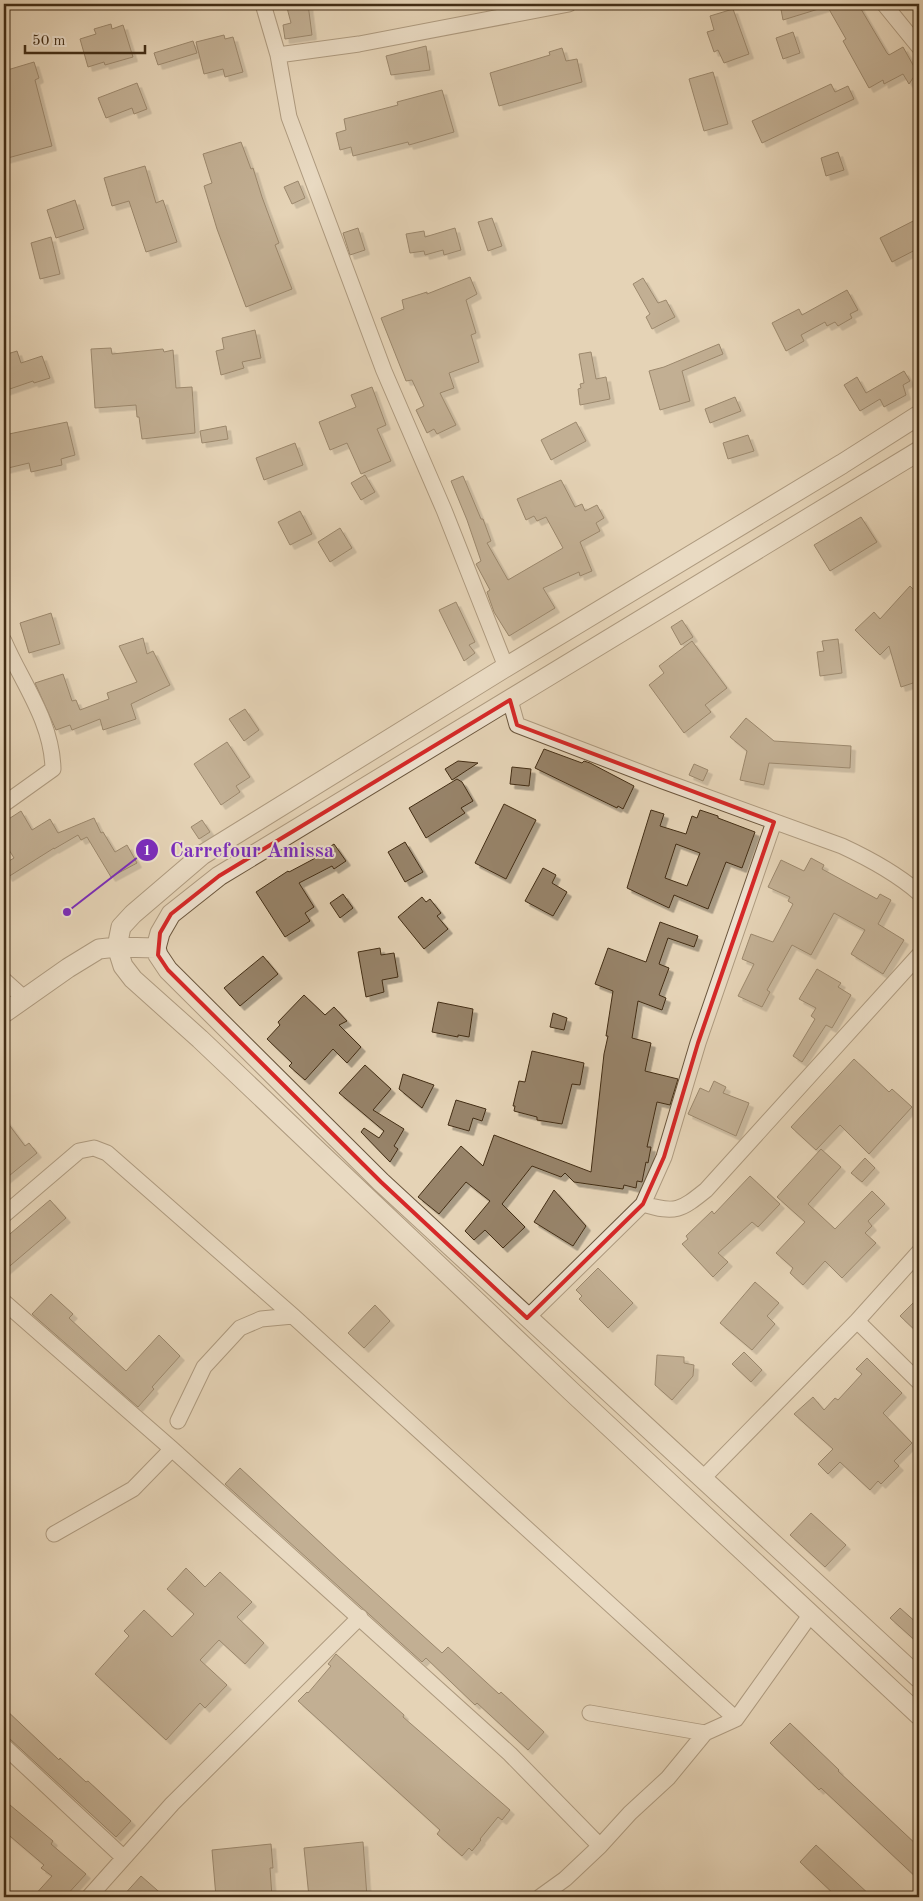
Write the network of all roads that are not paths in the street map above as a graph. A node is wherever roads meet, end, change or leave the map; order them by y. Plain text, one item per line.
1 (263, 4) edge
2 (569, 4) edge
3 (884, 4) edge
4 (919, 47) edge
5 (278, 55) junction
6 (919, 415) edge
7 (919, 451) edge
8 (4, 642) edge
9 (506, 667) junction
10 (510, 700) junction
11 (4, 804) edge
12 (774, 822) junction
13 (919, 893) edge
14 (117, 947) junction
15 (156, 948) junction
16 (919, 955) edge
17 (4, 980) edge
18 (24, 998) junction
19 (4, 1013) edge
20 (644, 1204) junction
21 (4, 1215) edge
22 (919, 1252) edge
23 (4, 1302) edge
24 (293, 1316) junction
25 (527, 1318) junction
26 (857, 1321) junction
27 (919, 1382) edge
28 (178, 1421) dead end
29 (172, 1448) junction
30 (702, 1479) junction
31 (54, 1534) dead end
32 (811, 1614) junction
33 (360, 1618) junction
34 (919, 1678) edge
35 (590, 1713) dead end
36 (919, 1715) edge
37 (736, 1719) junction
38 (705, 1733) junction
39 (4, 1746) edge
40 (600, 1846) junction
41 (124, 1858) junction
42 (89, 1897) edge
43 (540, 1897) edge

1 - 5 street
2 - 5 street
3 - 4 street
5 - 9 street
6 - 9 street
7 - 10 street
8 - 11 street
9 - 14 street
10 - 12 street
10 - 15 street
12 - 13 street
12 - 20 street
14 - 15 street
14 - 18 street
14 - 32 street
15 - 25 street
16 - 20 street
17 - 18 street
18 - 19 street
20 - 25 street
21 - 24 street
22 - 26 street
23 - 29 street
24 - 28 street
24 - 37 street
25 - 30 street
26 - 27 street
26 - 30 street
29 - 31 street
29 - 33 street
30 - 34 street
32 - 36 street
32 - 37 street
33 - 40 street
33 - 41 street
35 - 38 street
37 - 38 street
38 - 40 street
39 - 41 street
40 - 43 street
41 - 42 street

